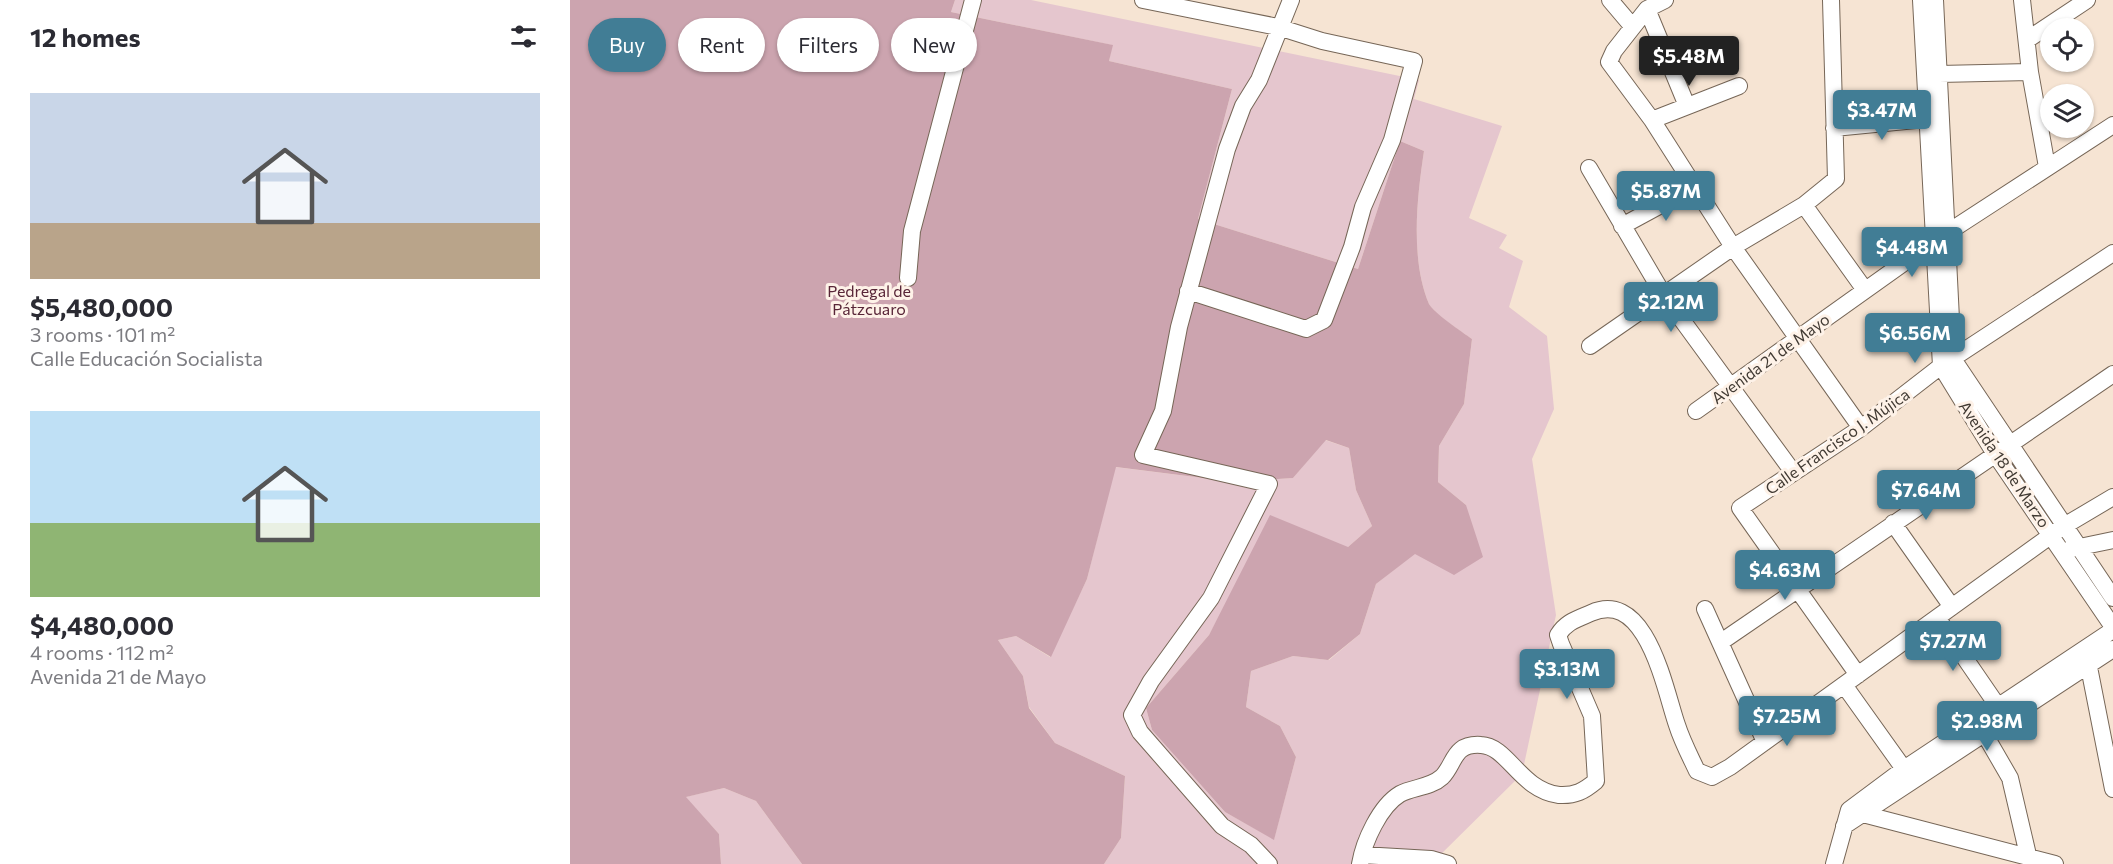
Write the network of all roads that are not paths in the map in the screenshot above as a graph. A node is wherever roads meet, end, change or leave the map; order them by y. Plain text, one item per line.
1 (973, 0) edge
2 (1143, 0) edge
3 (1291, 0) edge
4 (1610, 0) edge
5 (1665, 0) edge
6 (1832, 0) edge
7 (1921, 0) edge
8 (1935, 0) edge
9 (2022, 0) edge
10 (2087, 0) edge
11 (1647, 9) junction
12 (1632, 26) junction
13 (1278, 27) junction
14 (2027, 40) junction
15 (2030, 72) junction
16 (1939, 74) junction
17 (1739, 86) dead end
18 (1687, 106) junction
19 (1926, 119) junction
20 (1652, 120) junction
21 (2113, 125) edge
22 (1834, 128) junction
23 (1934, 137) junction
24 (2047, 167) junction
25 (1589, 168) dead end
26 (1694, 187) junction
27 (1804, 205) junction
28 (1622, 226) junction
29 (1940, 238) junction
30 (1733, 247) junction
31 (2113, 253) edge
32 (908, 278) dead end
33 (1865, 290) junction
34 (1188, 291) junction
35 (1663, 294) junction
36 (1798, 338) junction
37 (1590, 346) dead end
38 (1947, 362) junction
39 (2113, 374) edge
40 (1732, 386) junction
41 (1696, 411) dead end
42 (1861, 428) junction
43 (2002, 449) junction
44 (1793, 471) junction
45 (2113, 497) edge
46 (1893, 523) junction
47 (2058, 531) junction
48 (2113, 540) edge
49 (2071, 549) junction
50 (1798, 590) junction
51 (2113, 598) edge
52 (1952, 607) junction
53 (1705, 609) dead end
54 (1938, 619) junction
55 (2113, 628) edge
56 (1721, 642) junction
57 (2085, 646) junction
58 (2113, 649) edge
59 (2088, 666) junction
60 (1858, 675) junction
61 (1844, 685) junction
62 (1997, 705) junction
63 (1984, 733) junction
64 (1765, 742) junction
65 (1956, 743) junction
66 (2110, 753) edge
67 (1904, 769) junction
68 (2113, 789) edge
69 (1857, 812) junction
70 (2028, 855) junction
71 (1361, 860) edge
72 (1269, 864) edge
73 (1448, 864) edge
74 (1834, 864) edge
75 (2055, 864) edge

1 - 32 street
2 - 13 street
3 - 13 street
4 - 12 street
5 - 11 street
6 - 22 street
7 - 19 street, Avenida 18 de Marzo
8 - 16 street, Avenida 18 de Marzo
9 - 14 street
10 - 14 street
11 - 12 street
11 - 18 street
12 - 20 street
13 - 34 street
13 - 34 street
14 - 15 street
15 - 16 street
15 - 24 street
16 - 23 street, Avenida 18 de Marzo
17 - 18 street
18 - 20 street
19 - 22 street
19 - 23 street, Avenida 18 de Marzo
20 - 26 street
21 - 24 street, Avenida 21 de Mayo
22 - 27 street
23 - 29 street, Avenida 18 de Marzo
24 - 29 street, Avenida 21 de Mayo
25 - 28 street
26 - 28 street
26 - 30 street
27 - 30 street
27 - 33 street
28 - 35 street
29 - 33 street, Avenida 21 de Mayo
29 - 38 street, Avenida 18 de Marzo
30 - 35 street
30 - 36 street
31 - 38 street, Calle Francisco J. Mújica
33 - 36 street, Avenida 21 de Mayo
34 - 72 street
35 - 37 street
35 - 40 street
36 - 40 street, Avenida 21 de Mayo
36 - 42 street
38 - 42 street, Calle Francisco J. Mújica
38 - 43 street, Avenida 18 de Marzo
39 - 43 street
40 - 41 street, Avenida 21 de Mayo
40 - 44 street
42 - 44 street, Calle Francisco J. Mújica
43 - 46 street
43 - 47 street, Avenida 18 de Marzo
44 - 50 street, Calle Francisco J. Mújica
45 - 47 street
46 - 50 street
46 - 52 street
47 - 49 street, Avenida 18 de Marzo
47 - 52 street
48 - 49 street
49 - 51 street, Avenida 18 de Marzo
49 - 55 street, Avenida 18 de Marzo
50 - 56 street
50 - 60 street
52 - 54 street
53 - 56 street
54 - 60 street
54 - 62 street
55 - 57 street
56 - 64 street
57 - 59 street
57 - 62 street
58 - 59 street
59 - 63 street
59 - 66 street
60 - 61 street
61 - 64 street
61 - 67 street
62 - 65 street
63 - 65 street
63 - 70 street
64 - 71 street
65 - 67 street
65 - 69 street
66 - 68 street
67 - 69 street
69 - 70 street
69 - 74 street
70 - 75 street
71 - 73 street

